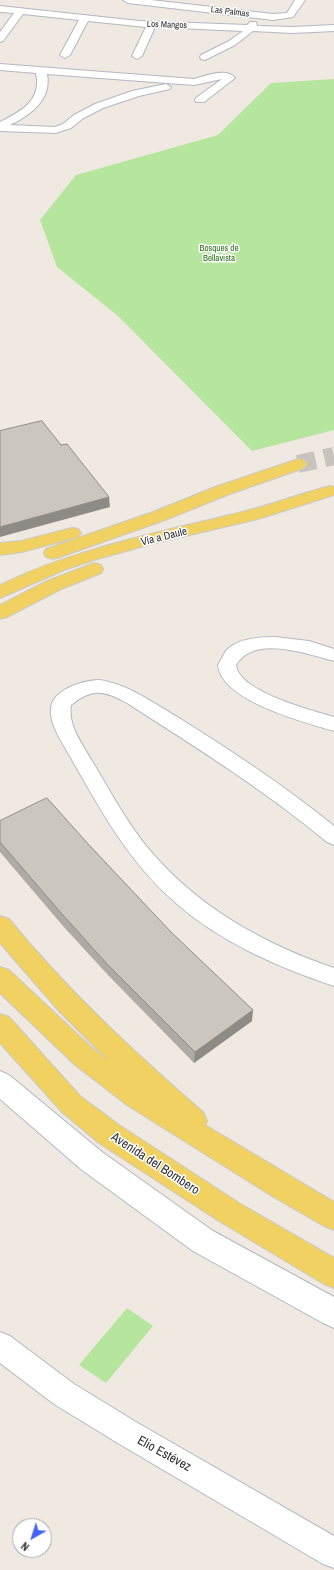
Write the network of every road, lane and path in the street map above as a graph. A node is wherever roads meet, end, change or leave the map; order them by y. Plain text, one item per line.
1 (128, 0) edge
2 (300, 0) edge
3 (161, 2) edge
4 (0, 9) edge
5 (248, 10) junction
6 (21, 12) junction
7 (85, 18) junction
8 (152, 24) junction
9 (251, 28) junction
10 (334, 28) edge
11 (293, 30) junction
12 (334, 34) edge
13 (0, 39) edge
14 (65, 54) dead end
15 (137, 56) dead end
16 (205, 57) dead end
17 (0, 68) edge
18 (40, 70) junction
19 (194, 82) junction
20 (200, 100) dead end
21 (0, 127) edge
22 (298, 464) tunnel mouth
23 (258, 478) junction
24 (330, 490) dead end
25 (222, 491) junction
26 (284, 505) junction
27 (243, 518) junction
28 (0, 549) edge
29 (0, 575) edge
30 (0, 592) edge
31 (0, 613) edge
32 (334, 655) edge
33 (334, 724) edge
34 (334, 837) edge
35 (0, 926) edge
36 (0, 977) edge
37 (334, 977) edge
38 (0, 1025) edge
39 (0, 1045) edge
40 (0, 1083) edge
41 (71, 1104) junction
42 (239, 1161) junction
43 (334, 1217) edge
44 (334, 1274) edge
45 (334, 1313) edge
46 (0, 1346) edge
47 (334, 1553) edge

1 - 3 street, Las Palmas
2 - 5 street, Las Palmas
3 - 5 street, Las Palmas
4 - 6 street, Los Mangos
5 - 9 street
6 - 7 street, Los Mangos
6 - 13 street
7 - 8 street, Los Mangos
7 - 14 street
8 - 9 street, Los Mangos
8 - 15 street
9 - 11 street, Los Mangos
9 - 16 street
10 - 11 street, Los Mangos
11 - 12 street
17 - 18 street
18 - 19 street
18 - 21 street
19 - 20 street
19 - 21 street
22 - 23 main road, Vía a Daule
23 - 25 main road, Vía a Daule
23 - 26 main road
24 - 26 main road, Vía a Daule
25 - 28 main road
25 - 29 main road, Vía a Daule
26 - 27 main road, Vía a Daule
27 - 30 main road, Vía a Daule
27 - 31 main road
32 - 33 street
34 - 37 street
35 - 42 main road
36 - 42 main road
38 - 41 main road, Avenida del Bombero
39 - 41 main road
40 - 45 main road
41 - 44 main road, Avenida del Bombero
42 - 43 main road
46 - 47 street, Elio Estévez

